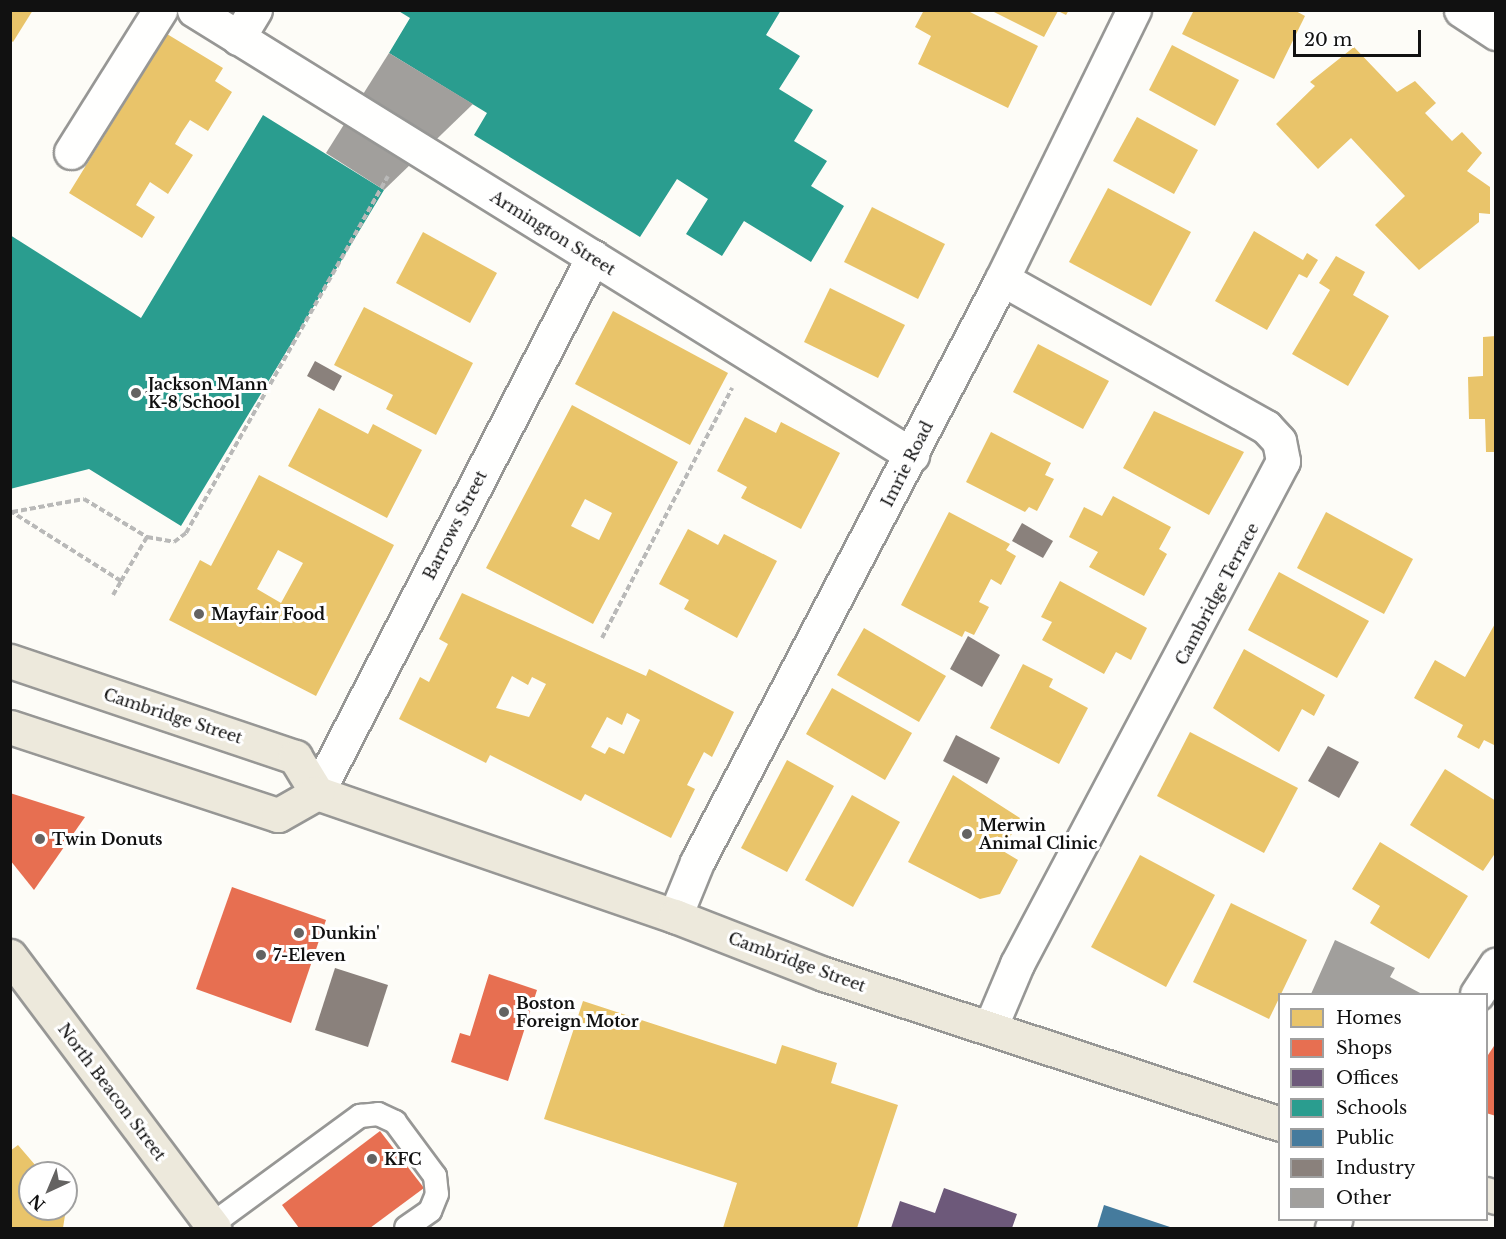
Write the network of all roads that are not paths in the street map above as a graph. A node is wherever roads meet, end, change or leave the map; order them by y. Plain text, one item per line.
1 (160, 10) edge
2 (194, 10) edge
3 (1134, 10) edge
4 (1461, 10) edge
5 (246, 24) edge
6 (1496, 33) edge
7 (72, 152) dead end
8 (592, 257) junction
9 (1002, 279) junction
10 (912, 454) junction
11 (10, 662) edge
12 (10, 726) edge
13 (317, 793) junction
14 (675, 916) junction
15 (10, 956) edge
16 (1496, 965) edge
17 (1478, 993) edge
18 (990, 1028) junction
19 (1278, 1123) edge
20 (212, 1227) edge
21 (406, 1228) edge

1 - 7 street
2 - 5 street, Armington Street
3 - 9 street, Imrie Road
4 - 6 street
5 - 8 street, Armington Street
8 - 10 street, Armington Street
8 - 13 street, Barrows Street
9 - 10 street, Imrie Road
9 - 18 street, Cambridge Terrace
10 - 14 street, Imrie Road
11 - 13 main road, Cambridge Street
12 - 13 main road
13 - 14 main road, Cambridge Street
14 - 18 main road, Cambridge Street
15 - 20 main road, North Beacon Street
16 - 17 street
18 - 19 main road, Cambridge Street
20 - 21 lane

